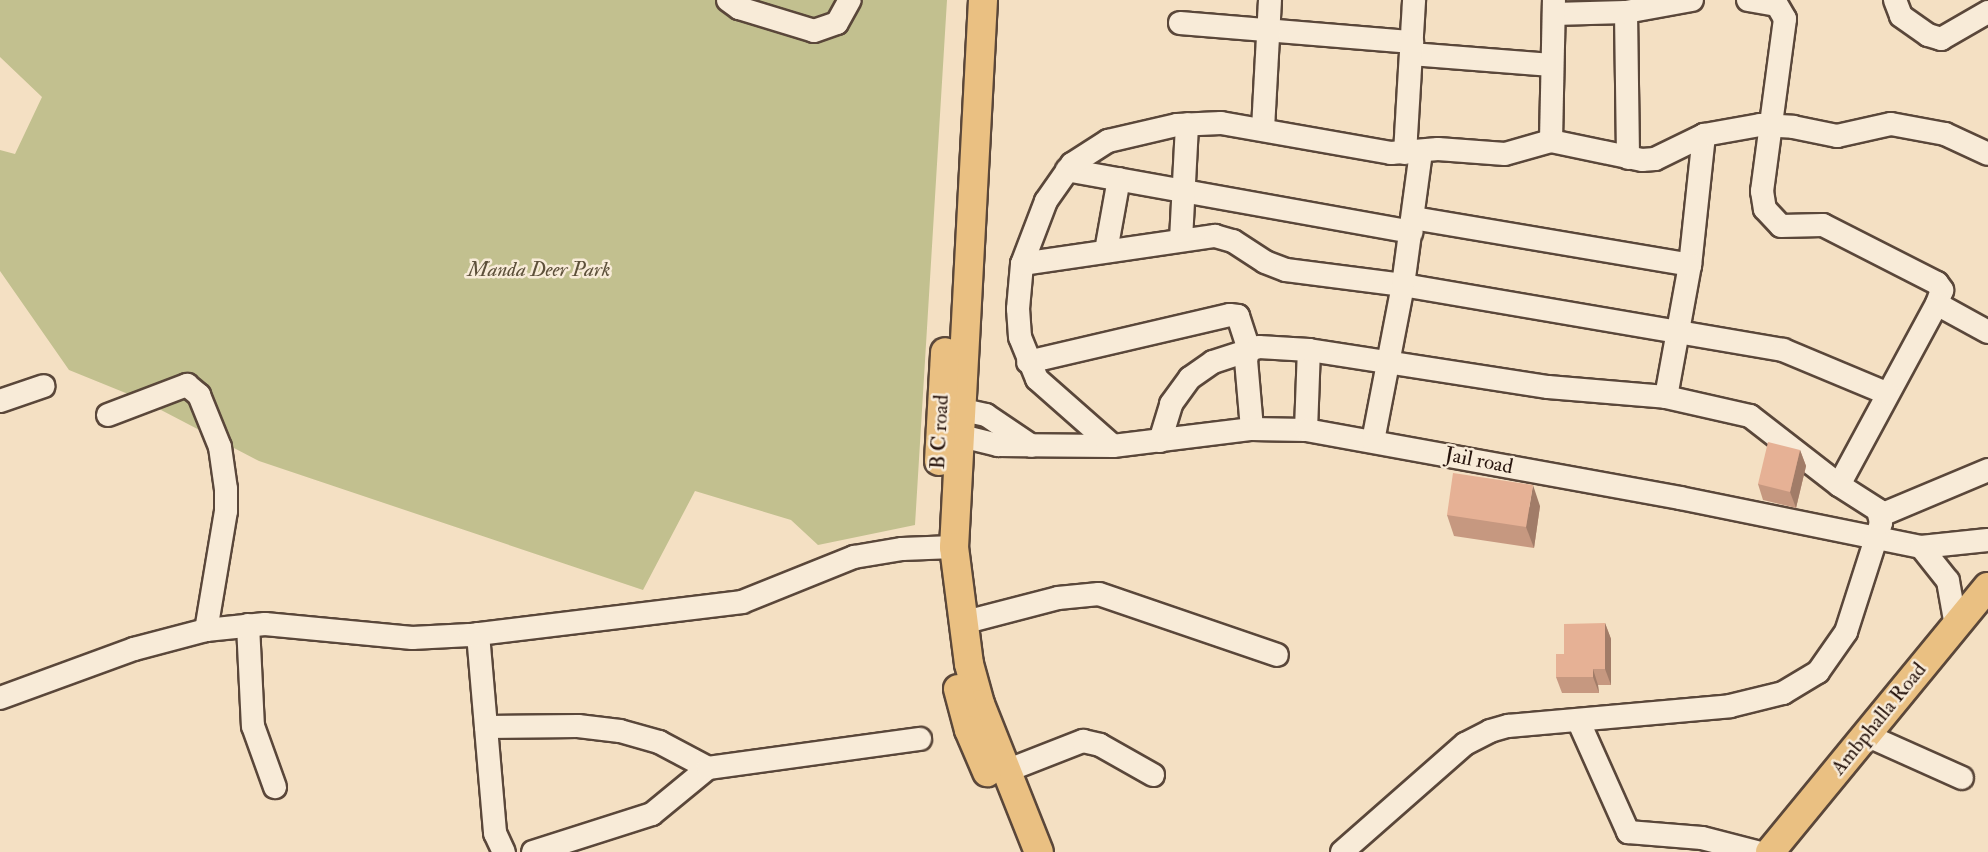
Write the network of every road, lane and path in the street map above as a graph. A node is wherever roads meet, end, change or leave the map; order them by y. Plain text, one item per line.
1 (728, 0) edge
2 (850, 0) edge
3 (966, 0) edge
4 (983, 0) edge
5 (1270, 0) edge
6 (1413, 0) edge
7 (1692, 0) edge
8 (1748, 0) edge
9 (1895, 0) edge
10 (1554, 7) edge
11 (1626, 12) junction
12 (1988, 12) edge
13 (1180, 23) dead end
14 (1269, 31) junction
15 (972, 44) junction
16 (1412, 48) junction
17 (1552, 65) junction
18 (1187, 124) junction
19 (1772, 124) junction
20 (1263, 129) junction
21 (1704, 135) junction
22 (1551, 141) junction
23 (1413, 152) junction
24 (1988, 154) edge
25 (1628, 158) junction
26 (1067, 170) junction
27 (1119, 179) junction
28 (1184, 190) junction
29 (1412, 225) junction
30 (1181, 240) junction
31 (1106, 251) junction
32 (1022, 264) junction
33 (1690, 265) junction
34 (1403, 285) junction
35 (1937, 304) junction
36 (1677, 333) junction
37 (1988, 333) edge
38 (1249, 350) junction
39 (1309, 350) junction
40 (1390, 361) junction
41 (1028, 362) junction
42 (44, 386) dead end
43 (1886, 393) junction
44 (1666, 397) junction
45 (0, 401) edge
46 (108, 415) dead end
47 (951, 420) junction
48 (1252, 429) junction
49 (1305, 430) junction
50 (1160, 441) junction
51 (1372, 441) junction
52 (1113, 446) junction
53 (1988, 470) edge
54 (1839, 485) junction
55 (1881, 515) junction
56 (1878, 540) junction
57 (1988, 540) edge
58 (946, 547) junction
59 (1922, 547) junction
60 (1988, 587) edge
61 (962, 623) junction
62 (248, 625) junction
63 (1956, 626) junction
64 (206, 630) junction
65 (478, 634) junction
66 (1277, 655) dead end
67 (0, 698) edge
68 (1578, 720) junction
69 (486, 727) junction
70 (1866, 735) junction
71 (920, 739) dead end
72 (708, 768) junction
73 (1006, 771) junction
74 (1153, 775) dead end
75 (1962, 778) dead end
76 (275, 788) dead end
77 (496, 846) edge
78 (532, 852) edge
79 (1019, 852) edge
80 (1039, 852) edge
81 (1342, 852) edge
82 (1756, 852) edge
83 (1770, 852) edge

1 - 2 street
3 - 15 main road
4 - 15 main road
5 - 14 street
6 - 16 street
7 - 11 street
8 - 19 street
9 - 12 street
10 - 11 street
10 - 17 street
11 - 25 street
13 - 14 street
14 - 16 street
14 - 20 street
15 - 47 main road
16 - 17 street
16 - 23 street
17 - 22 street
18 - 20 street
18 - 26 street
18 - 28 street
19 - 21 street
19 - 24 street
19 - 35 street
20 - 23 street
21 - 25 street
21 - 33 street
22 - 23 street
22 - 25 street
23 - 29 street
26 - 27 street
26 - 32 street
27 - 28 street
27 - 31 street
28 - 29 street
28 - 30 street
29 - 33 street
29 - 34 street
30 - 31 street
30 - 34 street
31 - 32 street
32 - 41 street
33 - 36 street
34 - 36 street
34 - 40 street
35 - 37 street
35 - 43 street
36 - 43 street
36 - 44 street
38 - 39 street
38 - 41 street
38 - 48 street
38 - 50 street
39 - 40 street
39 - 49 street
40 - 44 street
40 - 51 street
41 - 52 street
42 - 45 street
43 - 54 street
44 - 54 street
46 - 64 street
47 - 52 street, Jail road
47 - 58 main road
48 - 49 street, Jail road
48 - 50 street, Jail road
49 - 51 street, Jail road
50 - 52 street, Jail road
51 - 56 street, Jail road
53 - 55 street
54 - 55 street
55 - 56 street
56 - 59 street, Jail road
56 - 68 street
57 - 59 street, Jail road
58 - 61 main road
58 - 65 street
58 - 79 main road
59 - 63 street
60 - 63 main road, Ambphalla Road
61 - 66 street
61 - 73 main road
62 - 64 street
62 - 65 street
62 - 76 street
63 - 70 main road, Ambphalla Road
64 - 67 street
65 - 69 street
68 - 81 street
68 - 82 street
69 - 72 street
69 - 77 street
70 - 75 street
70 - 83 main road, Ambphalla Road
71 - 72 street
72 - 78 street
73 - 74 street
73 - 80 main road

